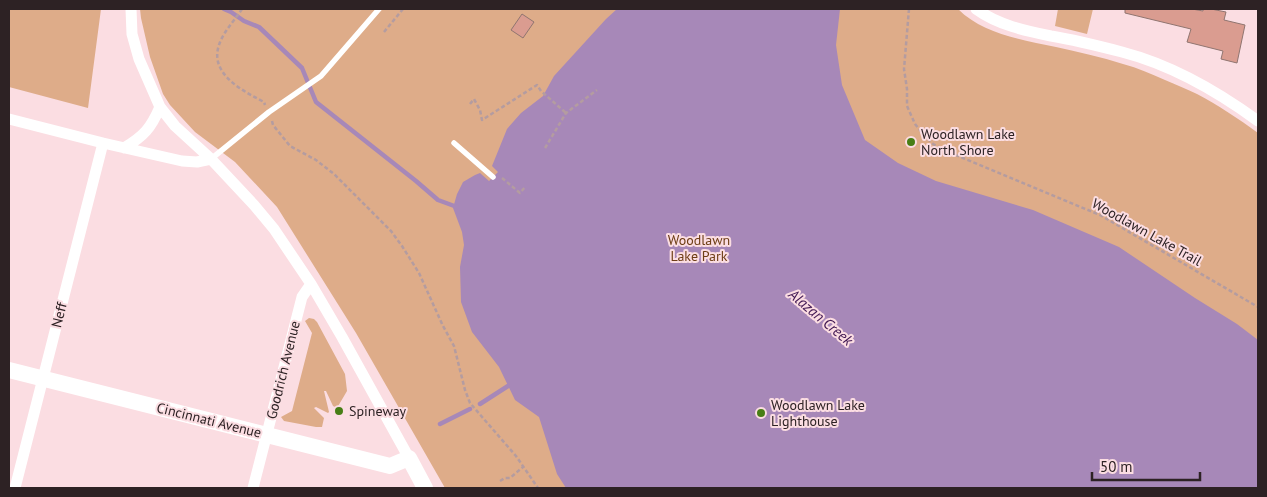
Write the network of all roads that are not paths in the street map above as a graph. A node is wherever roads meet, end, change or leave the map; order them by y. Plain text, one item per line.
1 (131, 9) edge
2 (379, 9) edge
3 (976, 9) edge
4 (160, 107) junction
5 (9, 119) edge
6 (1258, 121) edge
7 (103, 143) junction
8 (454, 143) dead end
9 (124, 148) junction
10 (211, 159) junction
11 (491, 176) road end
12 (312, 284) junction
13 (9, 370) edge
14 (43, 378) junction
15 (267, 435) junction
16 (409, 458) junction
17 (16, 488) edge
18 (253, 488) edge
19 (424, 488) edge

1 - 4 street
2 - 10 lane
3 - 6 street
4 - 9 street
4 - 10 street
5 - 7 street
7 - 9 street
7 - 14 street, Neff
8 - 11 lane
9 - 10 street
10 - 12 street
12 - 15 street, Goodrich Avenue
12 - 16 street
13 - 14 street, Cincinnati Avenue
14 - 15 street, Cincinnati Avenue
14 - 17 street, Neff
15 - 16 street, Cincinnati Avenue
15 - 18 street, Goodrich Avenue
16 - 19 street

